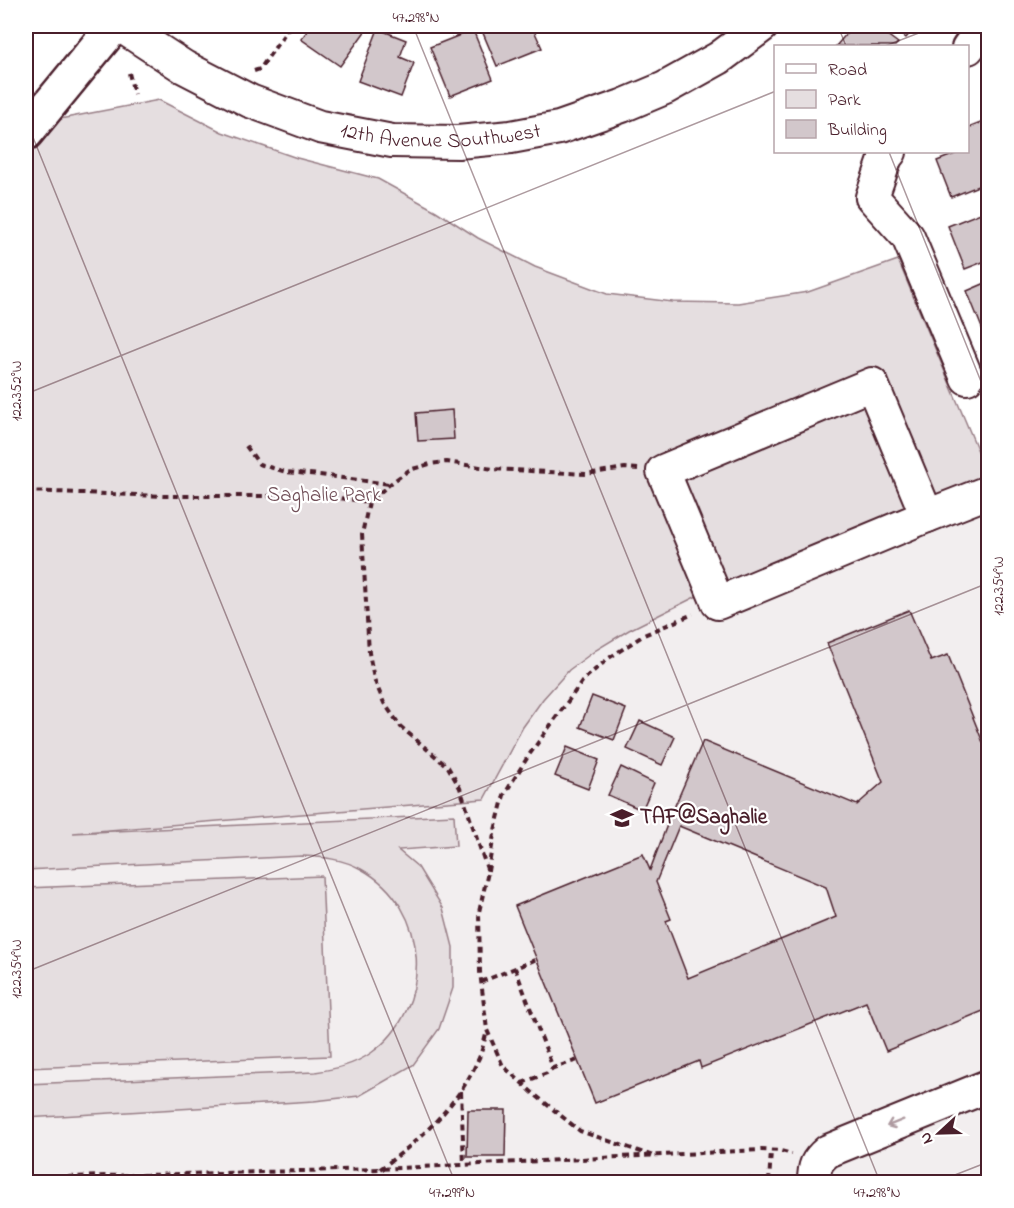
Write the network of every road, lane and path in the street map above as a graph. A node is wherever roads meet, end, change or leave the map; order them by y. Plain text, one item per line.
1 (114, 26) edge
2 (121, 26) edge
3 (290, 26) edge
4 (762, 26) edge
5 (984, 26) edge
6 (969, 47) edge
7 (129, 73) dead end
8 (250, 74) dead end
9 (134, 93) dead end
10 (26, 133) edge
11 (889, 153) edge
12 (967, 378) dead end
13 (246, 446) dead end
14 (663, 471) junction
15 (390, 484) junction
16 (26, 491) edge
17 (988, 492) edge
18 (369, 502) junction
19 (927, 516) junction
20 (718, 603) junction
21 (488, 872) junction
22 (537, 959) dead end
23 (515, 968) junction
24 (482, 982) junction
25 (487, 1030) junction
26 (578, 1060) dead end
27 (553, 1068) junction
28 (522, 1083) junction
29 (988, 1086) edge
30 (461, 1090) junction
31 (771, 1151) junction
32 (653, 1156) junction
33 (464, 1164) junction
34 (381, 1169) junction
35 (816, 1171) edge
36 (26, 1179) edge
37 (769, 1182) edge

1 - 10 main road
2 - 4 street, 12th Avenue Southwest
3 - 8 path
5 - 6 street
7 - 9 path
11 - 12 street
13 - 15 path
14 - 15 path
14 - 19 street
14 - 20 street
15 - 18 path
16 - 18 path
17 - 19 street
18 - 21 path
19 - 20 street
20 - 21 path
21 - 24 path
22 - 23 path
23 - 24 path
23 - 27 path
24 - 25 path
25 - 28 path
25 - 30 path
26 - 27 path
27 - 28 path
28 - 32 path
29 -> 35 street
30 - 33 path
30 - 34 path
31 - 32 path
31 - 35 path
31 - 37 path
32 - 33 path
33 - 34 path
34 - 36 path

